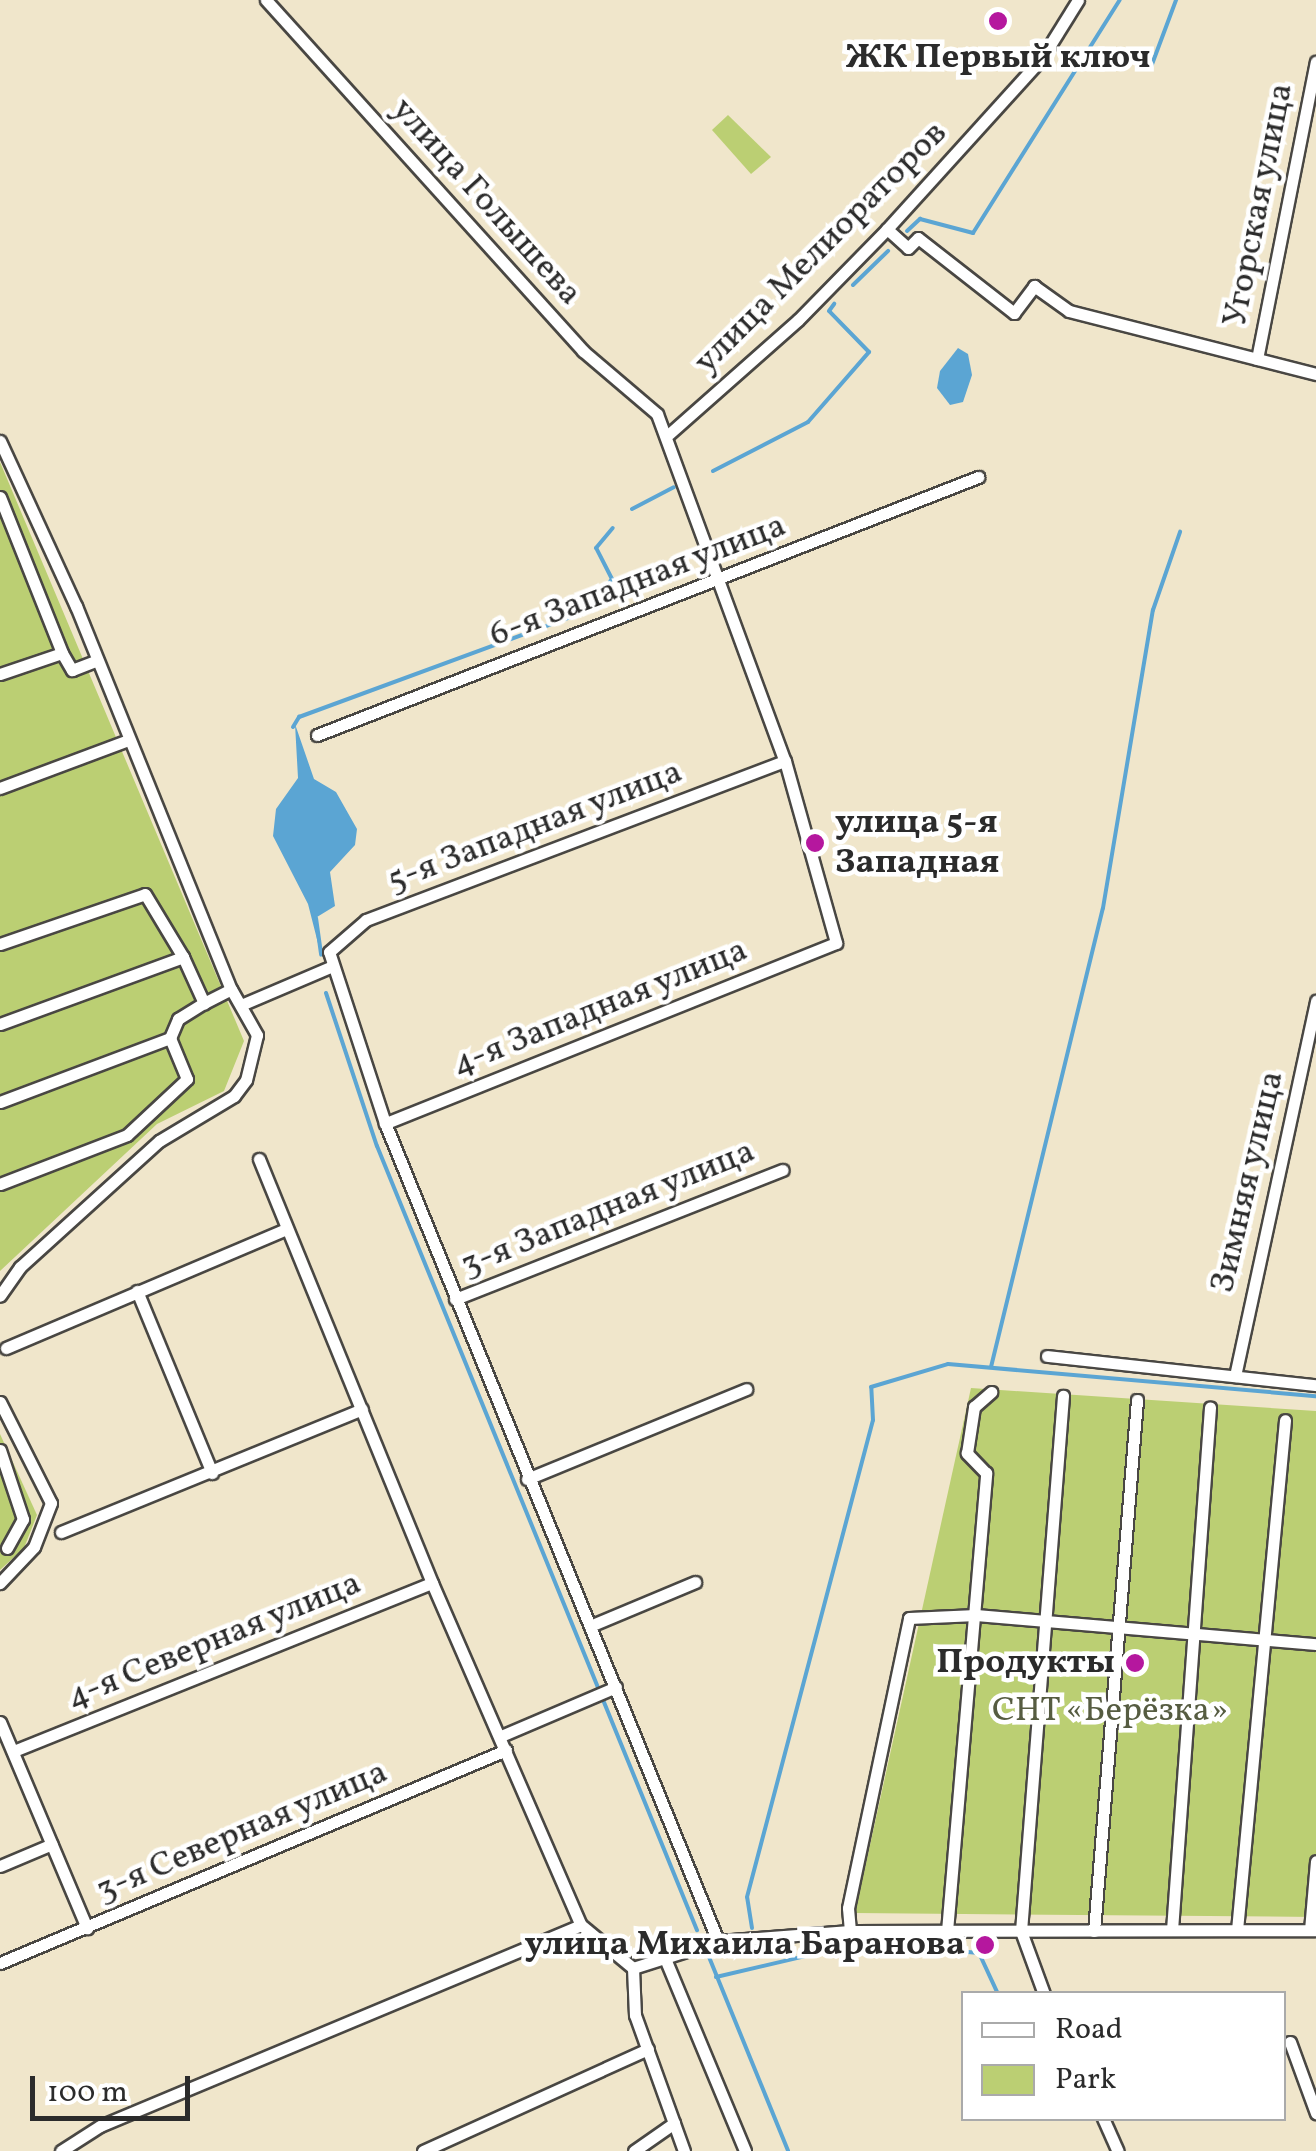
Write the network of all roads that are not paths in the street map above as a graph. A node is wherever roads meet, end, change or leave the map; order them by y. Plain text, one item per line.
1 (266, 0) edge
2 (1078, 0) edge
3 (1316, 62) edge
4 (887, 228) junction
5 (1257, 358) junction
6 (1316, 374) edge
7 (669, 434) junction
8 (0, 441) edge
9 (978, 477) dead end
10 (0, 497) edge
11 (722, 578) junction
12 (62, 653) junction
13 (96, 661) junction
14 (0, 674) edge
15 (316, 736) dead end
16 (126, 741) junction
17 (785, 761) junction
18 (0, 788) edge
19 (0, 944) edge
20 (183, 957) junction
21 (330, 967) junction
22 (231, 989) junction
23 (1316, 1001) edge
24 (204, 1003) junction
25 (241, 1005) junction
26 (0, 1024) edge
27 (170, 1038) junction
28 (0, 1102) edge
29 (384, 1123) junction
30 (259, 1160) dead end
31 (782, 1170) dead end
32 (0, 1184) edge
33 (287, 1229) junction
34 (137, 1291) junction
35 (0, 1296) edge
36 (455, 1300) junction
37 (6, 1348) dead end
38 (1048, 1356) dead end
39 (1235, 1376) junction
40 (1316, 1384) edge
41 (746, 1389) dead end
42 (991, 1392) dead end
43 (1063, 1396) dead end
44 (1137, 1400) dead end
45 (0, 1402) edge
46 (1210, 1407) dead end
47 (362, 1409) junction
48 (1285, 1420) dead end
49 (0, 1450) edge
50 (212, 1473) junction
51 (527, 1479) junction
52 (60, 1532) dead end
53 (8, 1548) dead end
54 (695, 1582) dead end
55 (0, 1583) edge
56 (432, 1583) junction
57 (976, 1615) junction
58 (1047, 1621) junction
59 (590, 1626) junction
60 (1118, 1627) junction
61 (1192, 1634) junction
62 (1269, 1641) junction
63 (1316, 1644) edge
64 (616, 1688) junction
65 (2, 1721) edge
66 (501, 1736) junction
67 (16, 1750) junction
68 (506, 1750) junction
69 (52, 1844) junction
70 (1316, 1860) edge
71 (0, 1866) edge
72 (581, 1925) junction
73 (87, 1928) junction
74 (1021, 1930) junction
75 (1094, 1930) junction
76 (1172, 1930) junction
77 (1237, 1930) junction
78 (1313, 1930) edge
79 (850, 1931) junction
80 (948, 1931) junction
81 (718, 1941) junction
82 (664, 1956) junction
83 (0, 1963) edge
84 (633, 1968) junction
85 (1043, 1991) edge
86 (1290, 2042) dead end
87 (648, 2049) junction
88 (1316, 2113) edge
89 (1104, 2121) edge
90 (674, 2123) junction
91 (62, 2151) edge
92 (422, 2151) edge
93 (634, 2151) edge
94 (684, 2151) edge
95 (745, 2151) edge
96 (1118, 2151) edge

1 - 7 street, улица Голышева
2 - 4 street, улица Мелиораторов
3 - 5 street, Угорская улица
4 - 5 street
4 - 7 street, улица Мелиораторов
5 - 6 street
7 - 11 street
8 - 13 street
9 - 11 street, 6-я Западная улица
10 - 12 street
11 - 15 street, 6-я Западная улица
11 - 17 street
12 - 13 street
12 - 14 street
13 - 16 street
16 - 18 street
16 - 22 street
17 - 21 street, 5-я Западная улица
17 - 29 street, 4-я Западная улица
19 - 20 street
20 - 24 street
20 - 26 street
21 - 25 street
21 - 29 street
22 - 24 street
22 - 25 street
23 - 39 street, Зимняя улица
24 - 27 street
25 - 35 street
27 - 28 street
27 - 32 street
29 - 36 street
30 - 33 street
31 - 36 street, 3-я Западная улица
33 - 34 street
33 - 47 street
34 - 37 street
34 - 50 street
36 - 51 street
38 - 39 street
39 - 40 street
41 - 51 street
42 - 57 street
43 - 58 street
44 - 60 street
45 - 55 street
46 - 61 street
47 - 50 street
47 - 56 street
48 - 62 street
49 - 53 street
50 - 52 street
51 - 59 street
54 - 59 street
56 - 66 street
56 - 67 street, 4-я Северная улица
57 - 58 street
57 - 79 street
57 - 80 street
58 - 60 street
58 - 74 street
59 - 64 street
60 - 61 street
60 - 75 street
61 - 62 street
61 - 76 street
62 - 63 street
62 - 77 street
64 - 66 street
64 - 81 street
65 - 67 street
66 - 68 street
67 - 69 street
68 - 72 street
68 - 73 street, 3-я Северная улица
69 - 71 street
69 - 73 street
70 - 78 street
72 - 84 street
72 - 91 street
73 - 83 street, 3-я Северная улица
74 - 75 street
74 - 80 street
74 - 85 street
75 - 76 street
76 - 77 street
77 - 78 street
79 - 80 street
79 - 81 street
81 - 82 street
82 - 84 street
82 - 95 street
84 - 87 street
86 - 88 street
87 - 90 street
87 - 92 street
89 - 96 street
90 - 93 street
90 - 94 street

